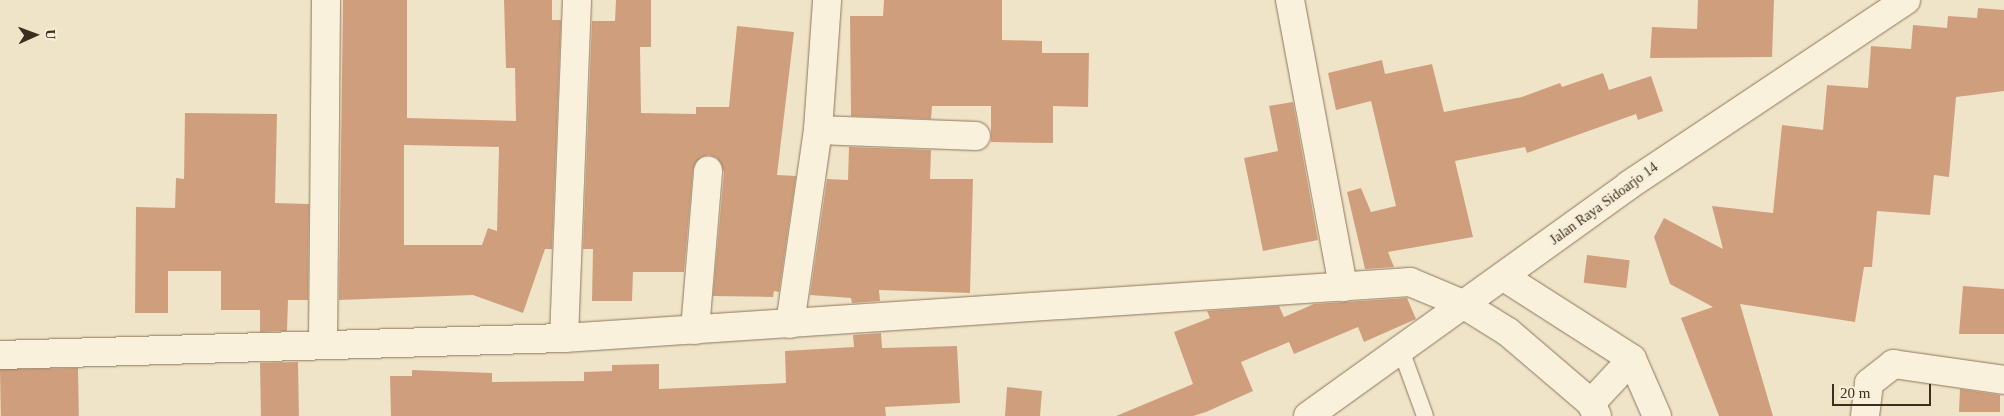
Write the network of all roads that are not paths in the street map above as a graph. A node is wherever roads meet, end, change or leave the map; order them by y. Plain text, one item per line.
1 (326, 0) edge
2 (577, 0) edge
3 (827, 0) edge
4 (1290, 0) edge
5 (1906, 0) edge
6 (818, 130) junction
7 (976, 136) dead end
8 (708, 171) dead end
9 (1504, 277) junction
10 (1343, 287) junction
11 (1463, 304) junction
12 (790, 324) junction
13 (695, 330) junction
14 (564, 338) junction
15 (323, 344) junction
16 (1401, 350) junction
17 (0, 355) edge
18 (1632, 359) junction
19 (2004, 380) edge
20 (1594, 410) edge
21 (1308, 416) edge
22 (1425, 416) edge
23 (1657, 416) edge
24 (1865, 416) edge

1 - 15 street
2 - 14 street
3 - 6 street
4 - 10 street
5 - 9 street, Jalan Raya Sidoarjo 14
6 - 7 street
6 - 12 street
8 - 13 street
9 - 11 street, Jalan Raya Sidoarjo 14
9 - 18 street
10 - 11 street
10 - 12 street
11 - 16 street, Jalan Raya Sidoarjo 14
11 - 20 street
12 - 13 street
13 - 14 street
14 - 15 street
15 - 17 street
16 - 21 street, Jalan Raya Sidoarjo 14
16 - 22 lane
18 - 20 street
18 - 23 street
19 - 24 street

